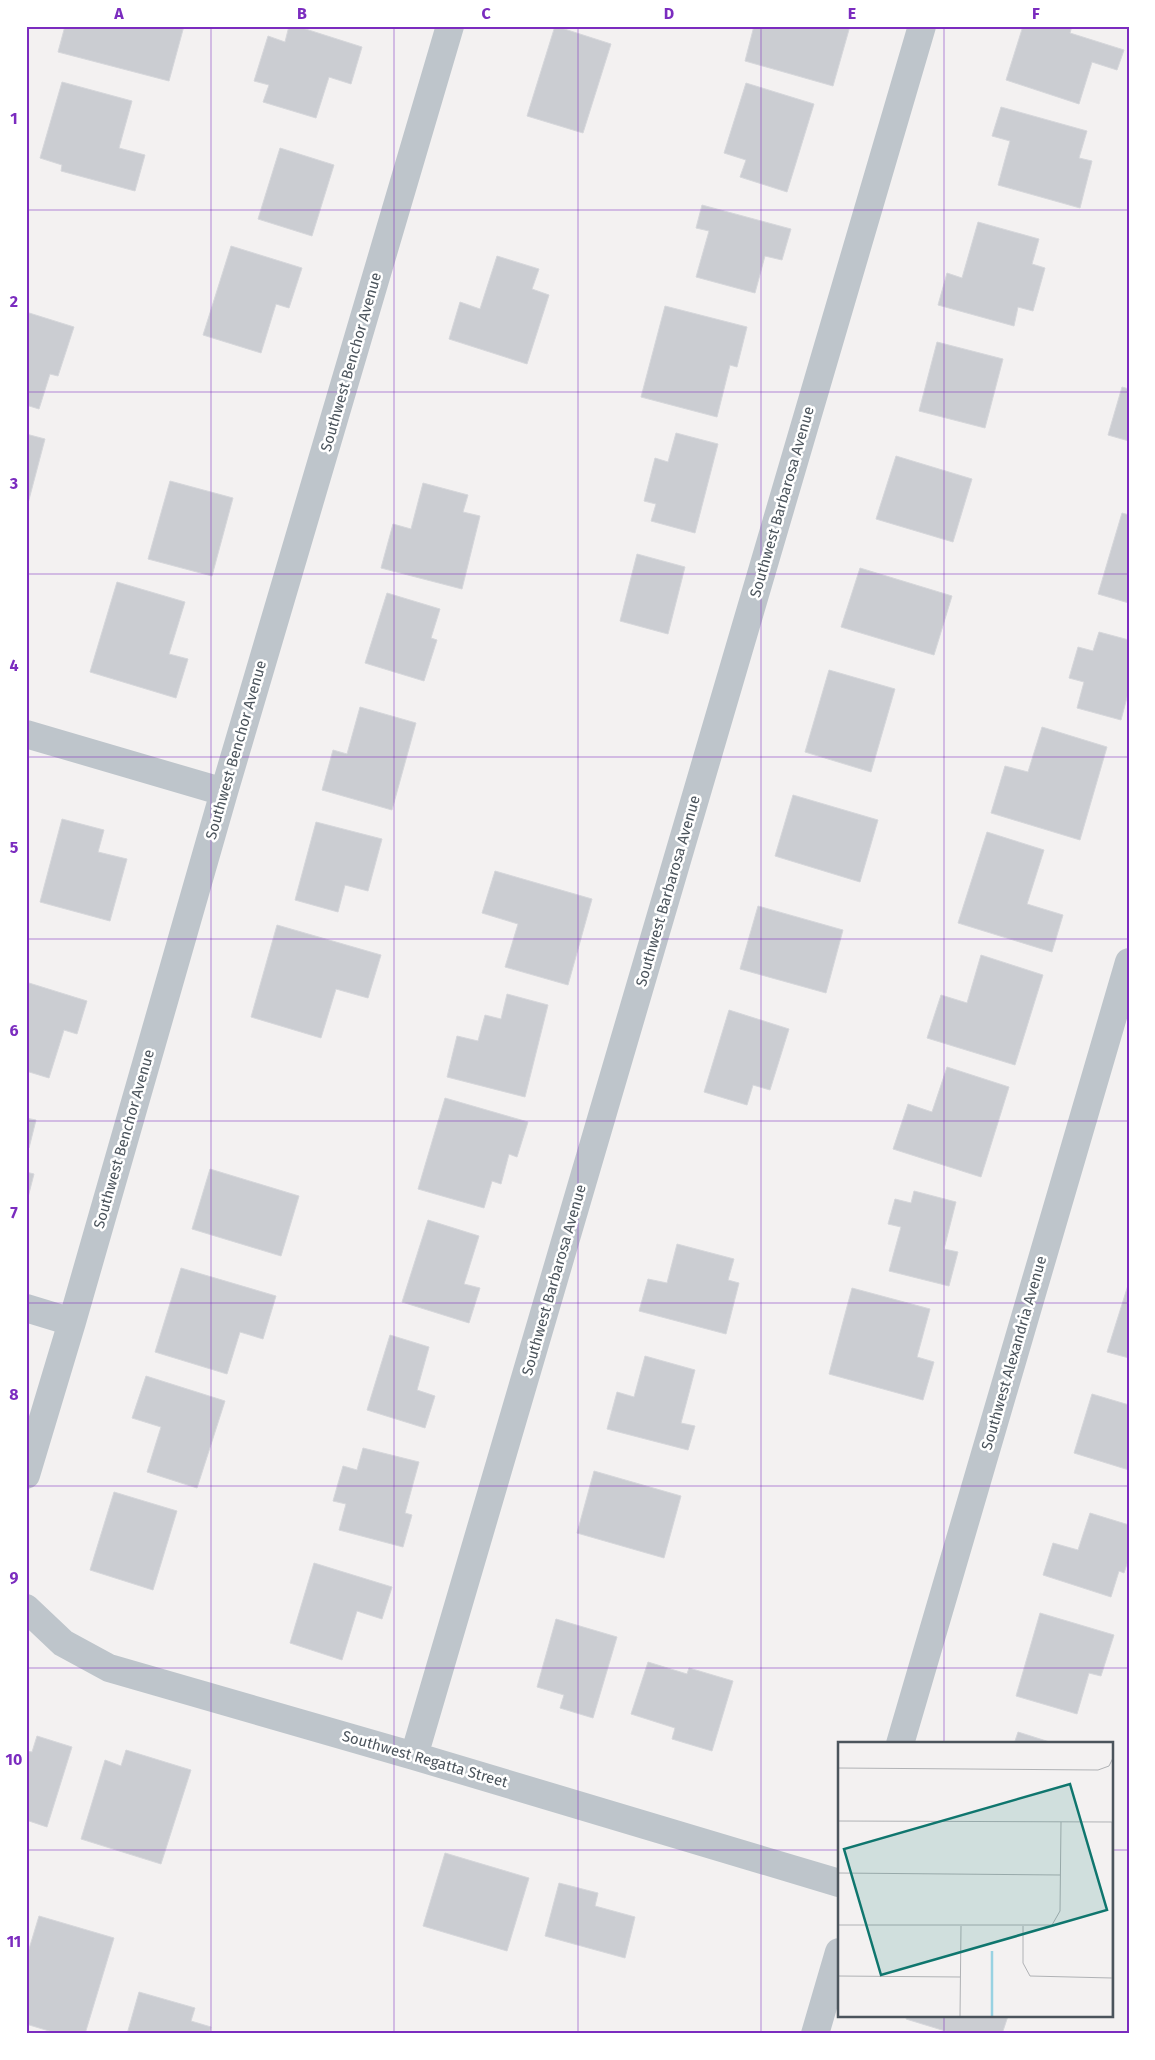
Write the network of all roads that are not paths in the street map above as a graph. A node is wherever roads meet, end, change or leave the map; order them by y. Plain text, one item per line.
1 (450, 26) edge
2 (922, 26) edge
3 (26, 734) edge
4 (224, 792) junction
5 (1129, 962) edge
6 (26, 1308) edge
7 (72, 1322) junction
8 (26, 1475) edge
9 (26, 1608) edge
10 (901, 1742) edge
11 (414, 1756) junction
12 (838, 1883) edge
13 (838, 1955) edge
14 (815, 2034) edge

1 - 4 street, Southwest Benchor Avenue
2 - 11 street, Southwest Barbarosa Avenue
3 - 4 street
4 - 7 street, Southwest Benchor Avenue
5 - 10 street, Southwest Alexandria Avenue
6 - 7 street
7 - 8 street, Southwest Benchor Avenue
9 - 11 street, Southwest Regatta Street
11 - 12 street, Southwest Regatta Street
13 - 14 street

